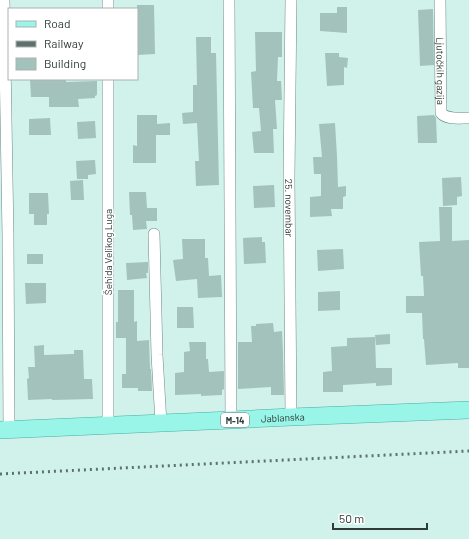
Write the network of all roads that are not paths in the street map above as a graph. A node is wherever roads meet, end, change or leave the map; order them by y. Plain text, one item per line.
1 (4, 0) edge
2 (229, 0) edge
3 (291, 0) edge
4 (440, 0) edge
5 (108, 80) edge
6 (469, 118) edge
7 (154, 234) dead end
8 (469, 410) edge
9 (291, 417) junction
10 (231, 420) junction
11 (161, 423) junction
12 (108, 426) junction
13 (4, 430) edge

1 - 13 street
2 - 10 street
3 - 9 street, 25. novembar
4 - 6 street, Ljutočkih gazija
5 - 12 street, Šehida Velikog Luga
7 - 11 street
8 - 9 main road, Jablanska / M-14
9 - 10 main road, Jablanska / M-14
10 - 11 main road, Jablanska / M-14
11 - 12 main road, Jablanska / M-14
12 - 13 main road, Jablanska / M-14

